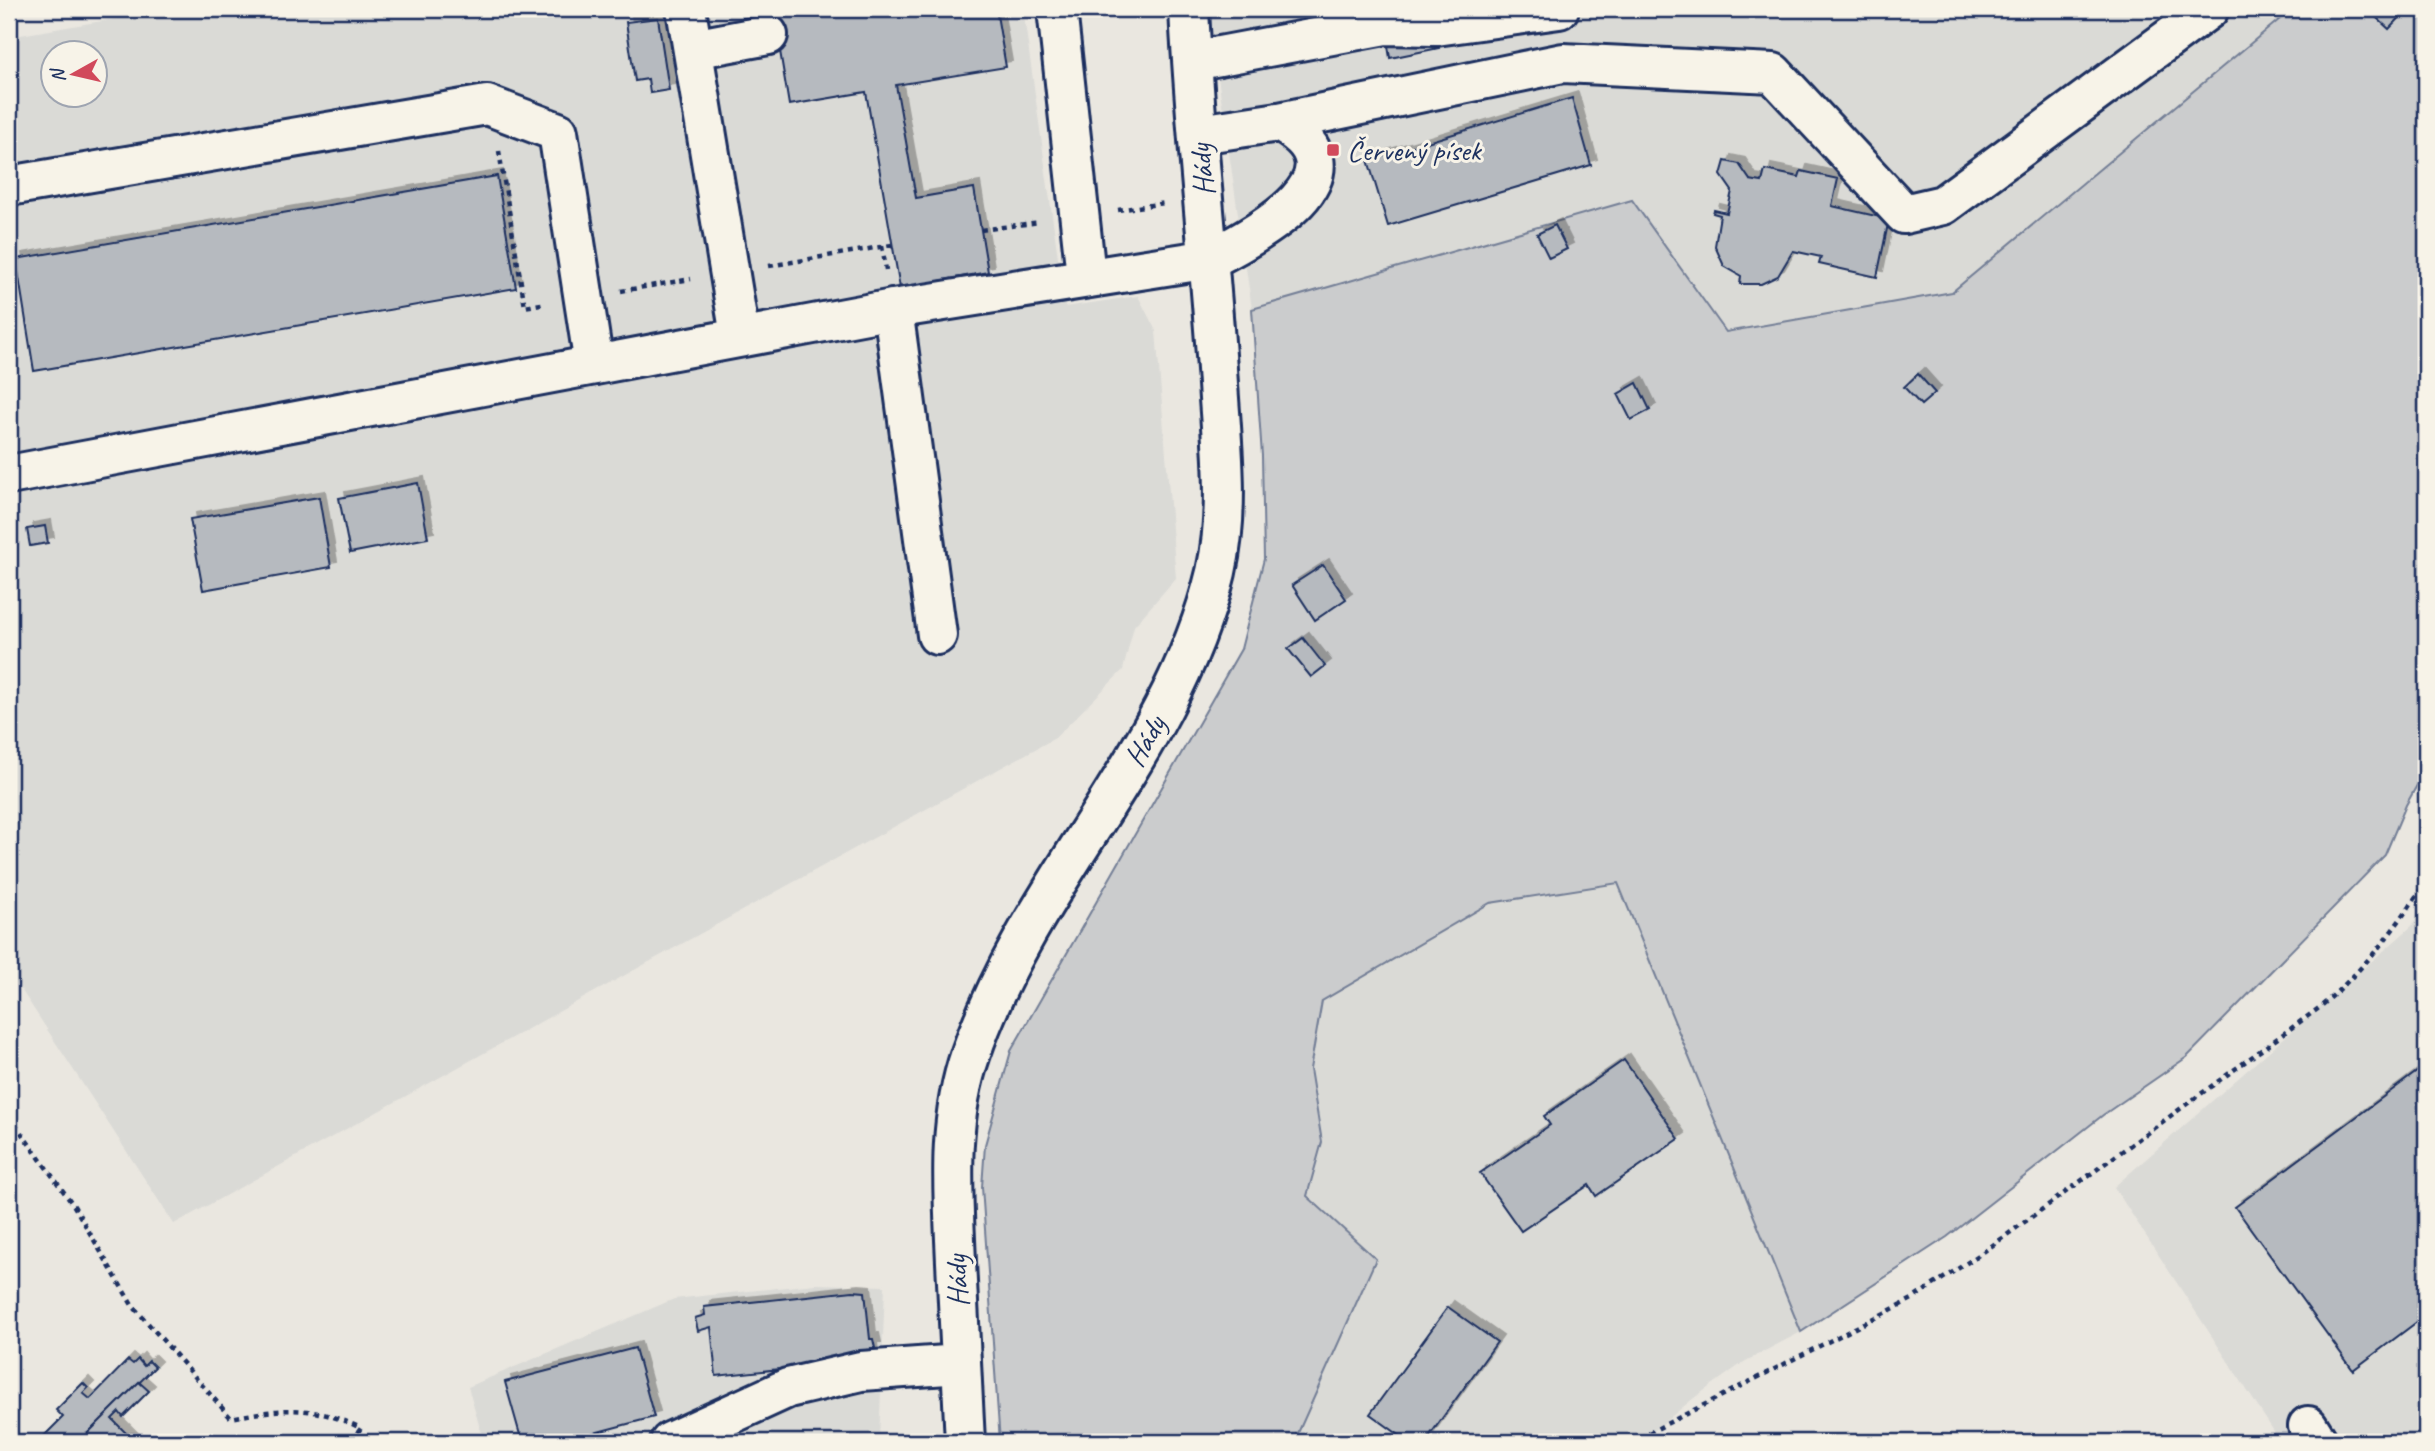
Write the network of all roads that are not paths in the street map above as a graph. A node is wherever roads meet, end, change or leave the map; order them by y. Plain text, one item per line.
1 (686, 9) edge
2 (1057, 9) edge
3 (1189, 9) edge
4 (1559, 9) edge
5 (2209, 9) edge
6 (768, 35) dead end
7 (693, 49) junction
8 (1193, 61) junction
9 (1279, 122) junction
10 (1199, 134) junction
11 (9, 186) edge
12 (1210, 259) junction
13 (1086, 276) junction
14 (893, 309) junction
15 (740, 337) junction
16 (594, 365) junction
17 (9, 475) edge
18 (937, 635) dead end
19 (961, 1364) junction
20 (670, 1442) edge
21 (965, 1442) edge

1 - 7 street
2 - 13 street
3 - 8 street, Hády
4 - 8 street
5 - 9 street
6 - 7 street
7 - 15 street
8 - 10 street, Hády
9 - 10 street
9 - 12 street
10 - 12 street, Hády
11 - 16 street
12 - 13 street
12 - 19 street, Hády
13 - 14 street
14 - 15 street
14 - 18 street
15 - 16 street
16 - 17 street
19 - 20 street
19 - 21 street, Hády

